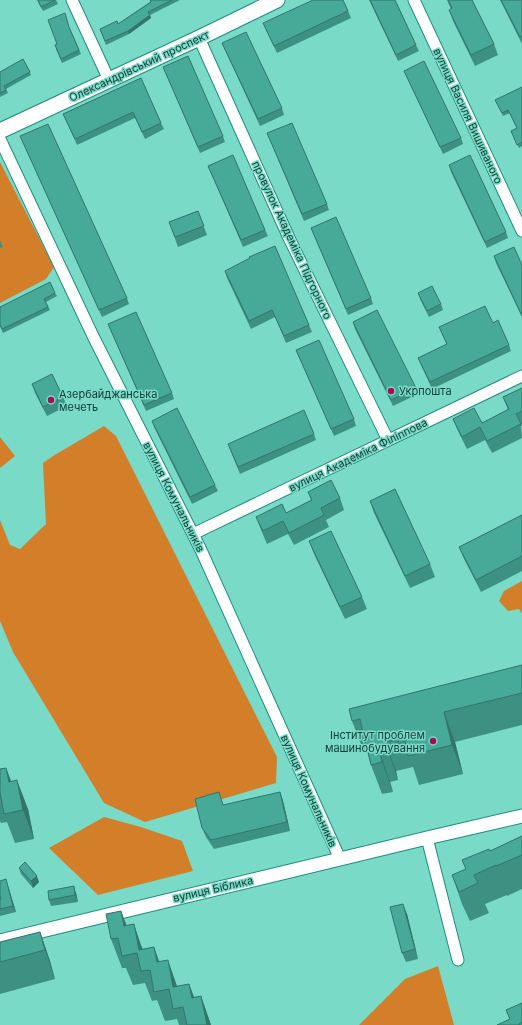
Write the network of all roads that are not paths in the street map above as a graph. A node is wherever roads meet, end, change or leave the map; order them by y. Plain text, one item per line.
1 (72, 0) edge
2 (277, 0) edge
3 (414, 0) edge
4 (199, 38) junction
5 (109, 80) junction
6 (0, 131) edge
7 (0, 139) edge
8 (522, 231) edge
9 (522, 376) edge
10 (388, 440) junction
11 (193, 534) junction
12 (522, 816) edge
13 (427, 838) junction
14 (340, 859) junction
15 (0, 941) edge
16 (458, 960) dead end

1 - 5 street
2 - 4 main road, Олександрівський проспект
3 - 8 street, вулиця Василя Вишиваного
4 - 5 main road, Олександрівський проспект
4 - 10 street, провулок Академіка Підгорного
5 - 6 main road, Олександрівський проспект
7 - 11 street, вулиця Комунальників
9 - 10 street, вулиця Академіка Філіппова
10 - 11 street, вулиця Академіка Філіппова
11 - 14 street, вулиця Комунальників
12 - 13 street, вулиця Біблика
13 - 14 street, вулиця Біблика
13 - 16 street
14 - 15 street, вулиця Біблика

